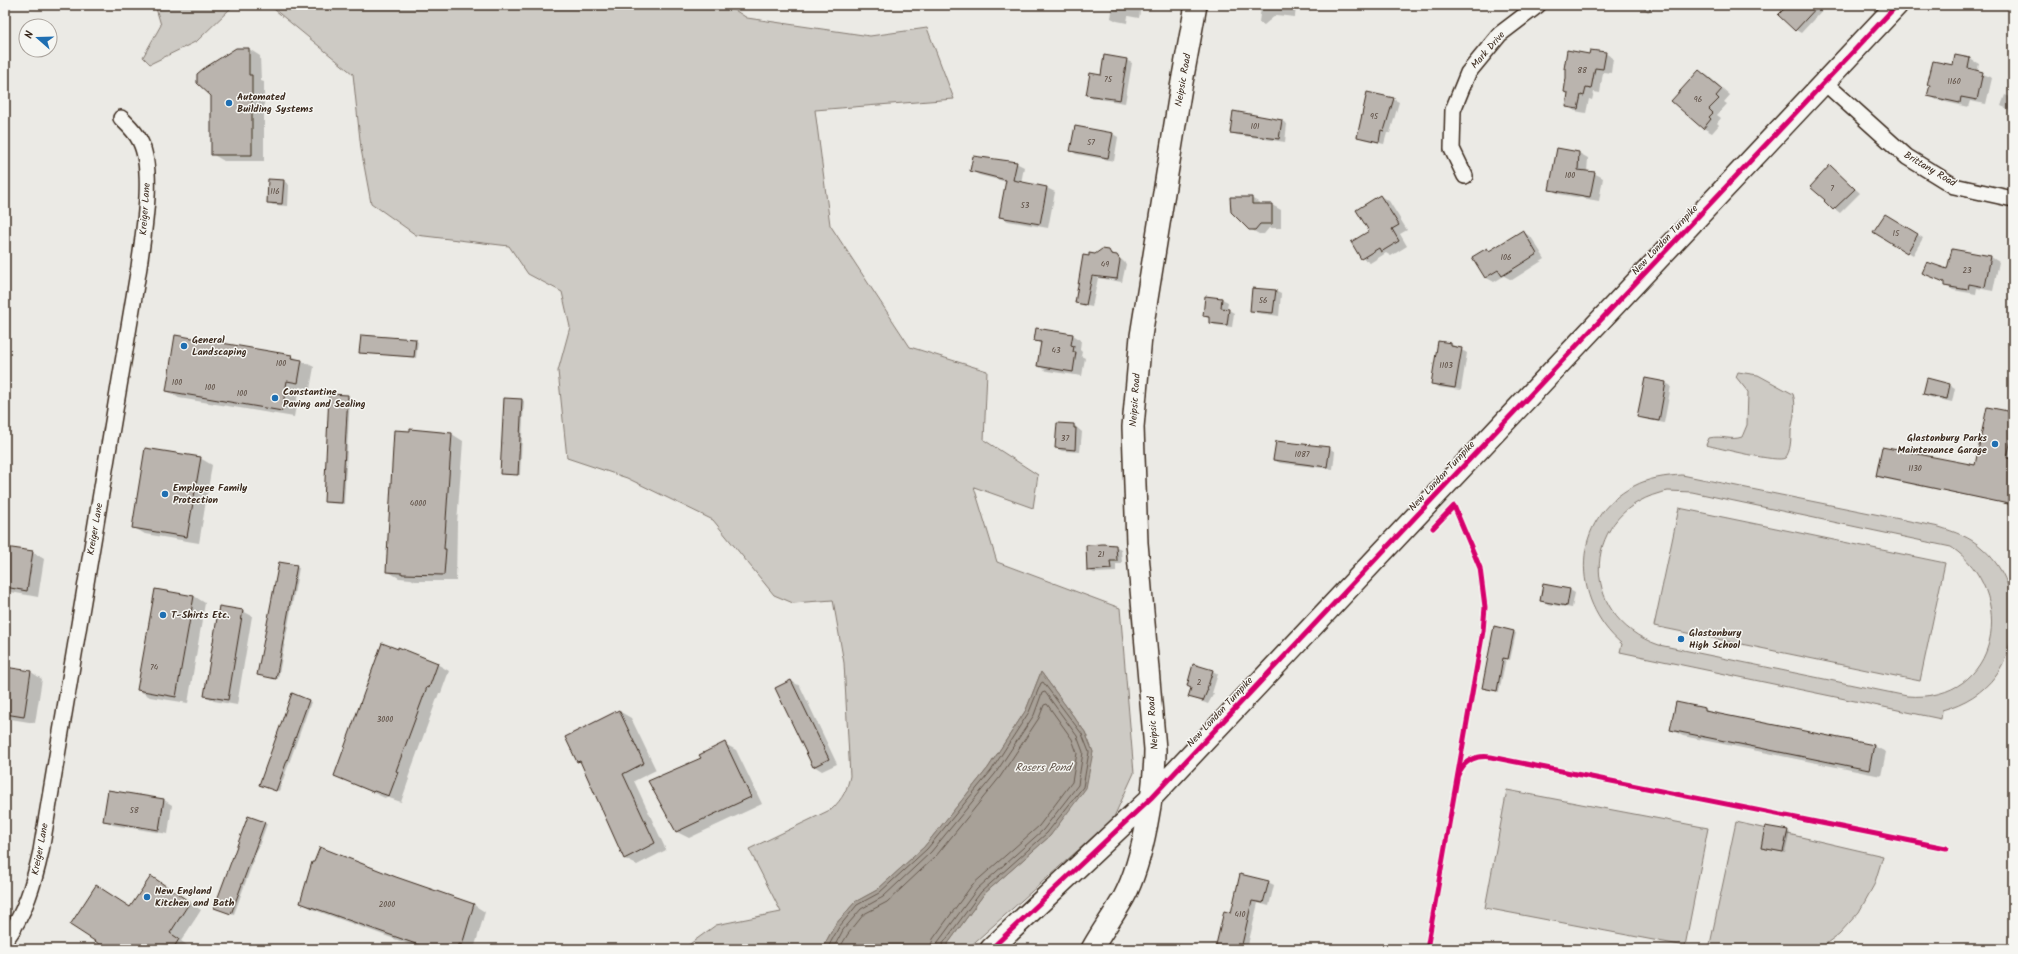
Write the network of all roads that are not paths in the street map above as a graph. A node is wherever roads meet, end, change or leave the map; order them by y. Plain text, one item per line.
1 (1196, 5) edge
2 (1538, 5) edge
3 (1897, 5) edge
4 (1825, 83) junction
5 (121, 118) dead end
6 (1465, 176) dead end
7 (2013, 198) edge
8 (1151, 798) junction
9 (5, 941) edge
10 (17, 949) edge
11 (991, 949) edge
12 (1092, 949) edge

1 - 8 street, Neipsic Road
2 - 6 street, Mark Drive
3 - 4 street, New London Turnpike
4 - 7 street, Brittany Road
4 - 8 street, New London Turnpike
5 - 9 street, Kreiger Lane
8 - 11 street, New London Turnpike
8 - 12 street, Neipsic Road
9 - 10 street

